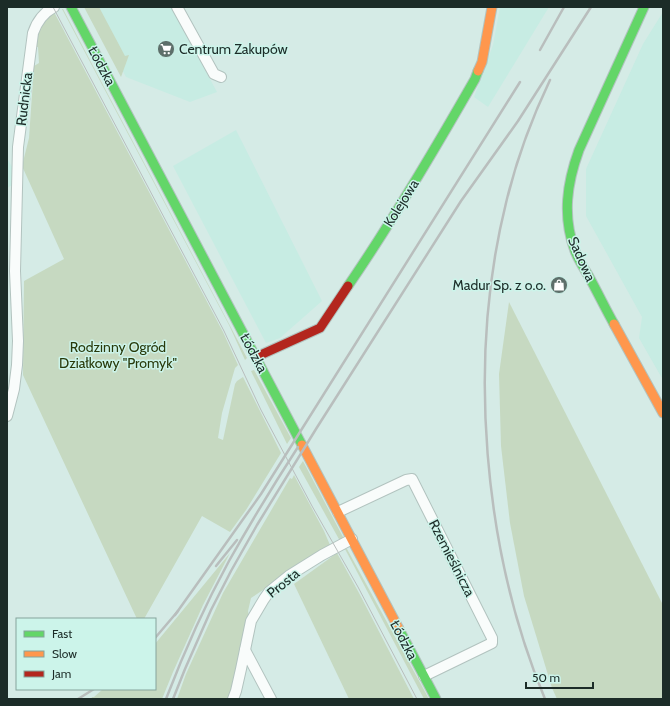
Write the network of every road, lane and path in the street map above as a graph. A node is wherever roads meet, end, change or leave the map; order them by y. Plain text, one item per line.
1 (54, 7) edge
2 (71, 7) edge
3 (177, 7) edge
4 (492, 7) edge
5 (644, 7) edge
6 (221, 77) dead end
7 (256, 357) junction
8 (663, 413) edge
9 (7, 416) edge
10 (338, 512) junction
11 (352, 539) junction
12 (245, 650) junction
13 (424, 676) junction
14 (233, 699) edge
15 (271, 699) edge
16 (436, 699) edge

1 - 9 street, Rudnicka
2 - 7 street, Łódzka
3 - 6 street
4 - 7 street, Kolejowa
5 - 8 street, Sadowa
7 - 10 street, Łódzka
10 - 11 street, Łódzka
10 - 13 street, Rzemieślnicza
11 - 12 street, Prosta
11 - 13 street, Łódzka
12 - 14 street, Prosta
12 - 15 street
13 - 16 street, Łódzka

